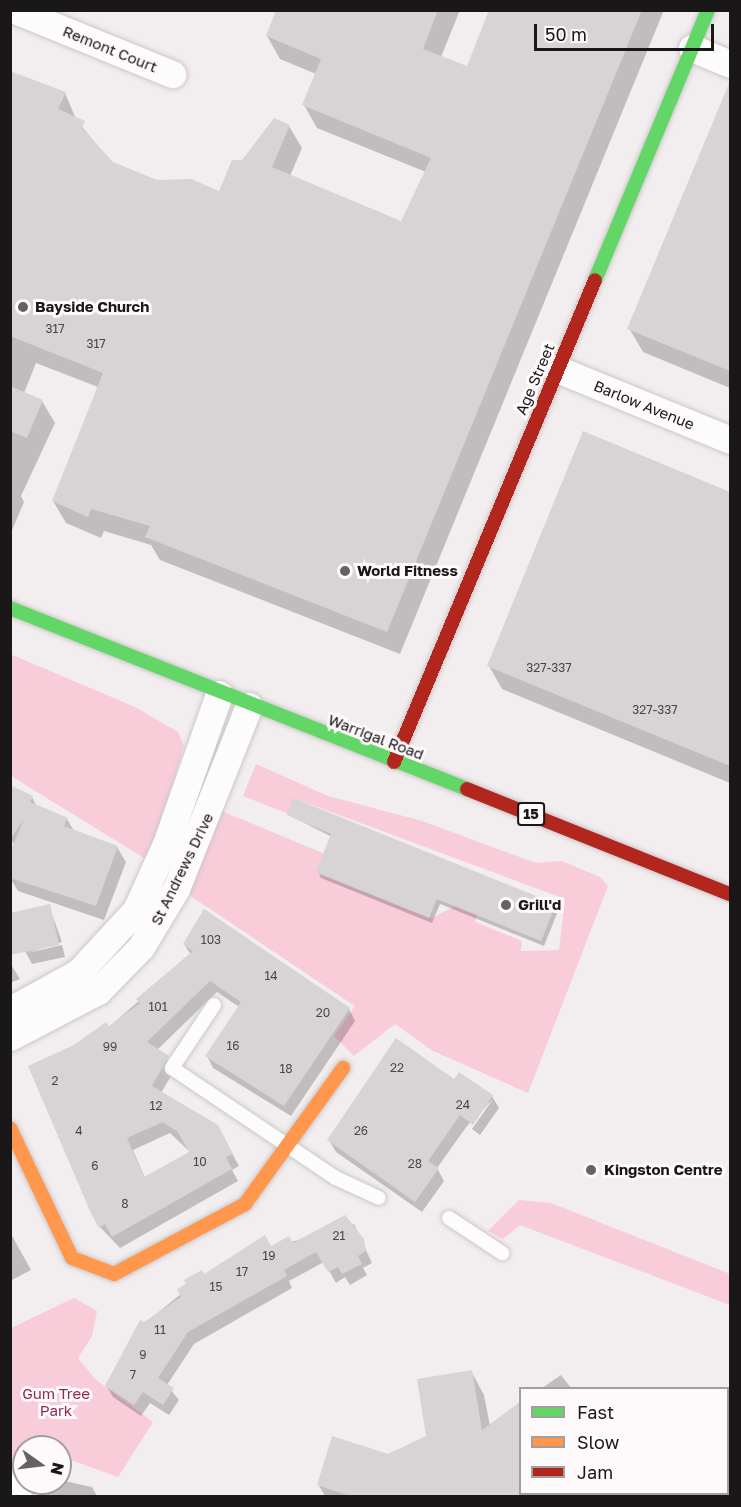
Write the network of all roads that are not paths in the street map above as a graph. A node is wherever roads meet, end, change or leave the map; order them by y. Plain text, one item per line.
1 (15, 10) edge
2 (708, 10) edge
3 (692, 48) junction
4 (730, 64) edge
5 (172, 74) dead end
6 (557, 369) junction
7 (730, 440) edge
8 (10, 608) edge
9 (219, 694) junction
10 (249, 706) junction
11 (394, 762) junction
12 (730, 894) edge
13 (214, 1005) dead end
14 (10, 1010) edge
15 (10, 1037) edge
16 (343, 1068) dead end
17 (10, 1128) edge
18 (290, 1146) junction
19 (379, 1198) dead end
20 (449, 1218) dead end
21 (501, 1253) dead end

1 - 5 street, Remont Court
2 - 3 main road, Age Street
3 - 4 street
3 - 6 main road, Age Street
6 - 7 street, Barlow Avenue
6 - 11 main road, Age Street
8 - 9 main road, Warrigal Road / 15
9 - 10 main road, Warrigal Road / 15
9 - 14 street, St Andrews Drive
10 - 11 main road, Warrigal Road / 15
10 - 15 street, St Andrews Drive
11 - 12 main road, Warrigal Road / 15
13 - 18 lane
16 - 18 main road
17 - 18 main road
18 - 19 lane
20 - 21 lane

